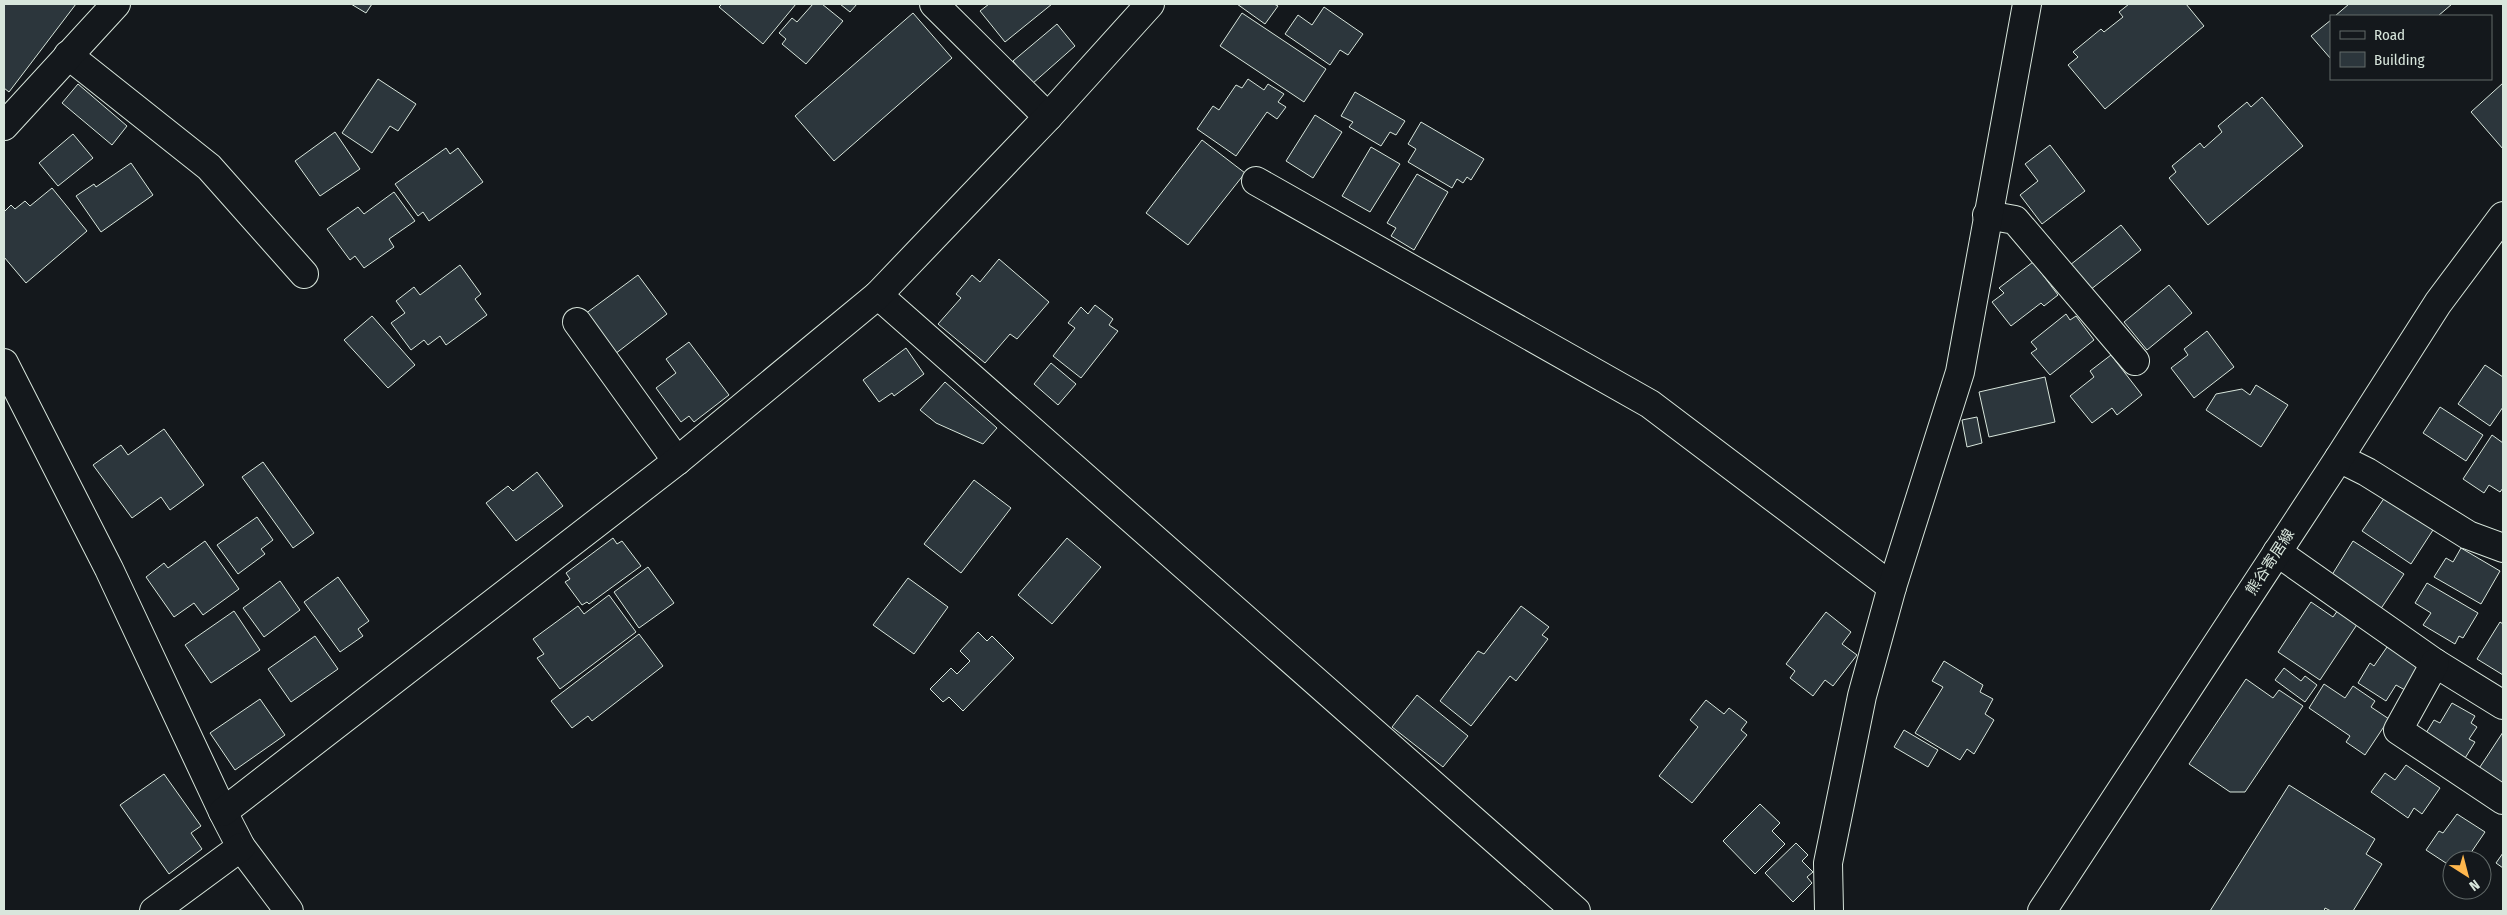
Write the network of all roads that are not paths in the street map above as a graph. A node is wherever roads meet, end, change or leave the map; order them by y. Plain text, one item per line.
1 (116, 4) edge
2 (934, 4) edge
3 (1150, 4) edge
4 (2027, 4) edge
5 (68, 55) junction
6 (1048, 117) junction
7 (4, 126) edge
8 (1256, 181) dead end
9 (1987, 215) junction
10 (2503, 216) edge
11 (304, 274) dead end
12 (878, 295) junction
13 (577, 322) dead end
14 (2135, 361) dead end
15 (4, 363) edge
16 (2339, 458) junction
17 (677, 461) junction
18 (2503, 548) edge
19 (2277, 552) junction
20 (1892, 587) junction
21 (2435, 663) junction
22 (2503, 705) edge
23 (2503, 800) edge
24 (222, 812) junction
25 (241, 847) junction
26 (154, 911) edge
27 (289, 911) edge
28 (1576, 911) edge
29 (1829, 911) edge
30 (2042, 911) edge

1 - 5 street
2 - 6 street
3 - 6 street
4 - 9 street
5 - 7 street
5 - 11 street
6 - 12 street
8 - 20 street
9 - 14 street
9 - 20 street
10 - 16 street, 熊谷寄居線
12 - 17 street
12 - 28 street
13 - 17 street
15 - 24 street
16 - 18 street
16 - 19 street, 熊谷寄居線
17 - 24 street
19 - 21 street
19 - 30 street, 熊谷寄居線
20 - 29 street
21 - 22 street
21 - 23 street
24 - 25 street
25 - 26 street
25 - 27 street

